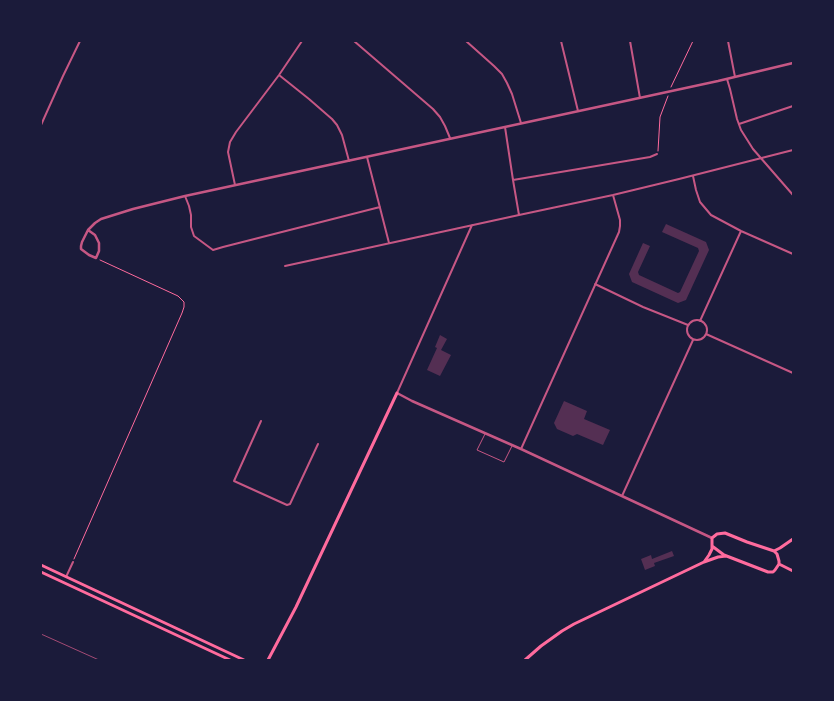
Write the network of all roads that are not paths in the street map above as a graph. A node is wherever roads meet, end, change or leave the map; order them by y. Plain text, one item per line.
1 (80, 41) edge
2 (302, 41) edge
3 (354, 41) edge
4 (466, 41) edge
5 (561, 41) edge
6 (630, 41) edge
7 (728, 41) edge
8 (793, 63) edge
9 (279, 75) junction
10 (735, 77) junction
11 (727, 79) junction
12 (640, 98) junction
13 (793, 106) edge
14 (578, 111) junction
15 (520, 124) junction
16 (739, 124) junction
17 (41, 125) edge
18 (505, 127) junction
19 (450, 139) junction
20 (793, 150) edge
21 (658, 154) road end
22 (367, 157) junction
23 (760, 158) junction
24 (349, 161) junction
25 (693, 176) junction
26 (513, 180) junction
27 (235, 185) junction
28 (613, 195) junction
29 (793, 195) edge
30 (185, 196) junction
31 (380, 207) junction
32 (519, 215) junction
33 (472, 225) junction
34 (88, 230) junction
35 (741, 231) junction
36 (389, 243) junction
37 (793, 254) edge
38 (285, 266) dead end
39 (595, 284) junction
40 (700, 321) junction
41 (688, 325) junction
42 (706, 334) junction
43 (693, 340) junction
44 (793, 373) edge
45 (398, 393) junction
46 (261, 421) dead end
47 (485, 434) junction
48 (318, 444) dead end
49 (512, 446) junction
50 (520, 449) junction
51 (622, 496) junction
52 (712, 538) junction
53 (793, 539) edge
54 (712, 546) junction
55 (774, 551) junction
56 (726, 556) junction
57 (73, 562) road end
58 (704, 562) junction
59 (779, 564) junction
60 (41, 565) edge
61 (793, 571) edge
62 (41, 572) edge
63 (66, 577) junction
64 (230, 660) edge
65 (244, 660) edge
66 (268, 660) edge
67 (525, 660) edge

1 - 17 street
2 - 9 street
3 - 19 street
4 - 15 street
5 - 14 street
6 - 12 street
7 - 10 street
8 - 10 street
9 - 24 street
9 - 27 street
10 - 11 street
11 - 12 street
11 - 16 street
12 - 14 street
13 - 16 street
14 - 15 street
15 - 18 street
16 - 23 street
18 - 19 street
18 - 26 street
19 - 22 street
20 - 23 street
21 - 26 street
22 - 24 street
22 - 31 street
23 - 25 street
23 - 29 street
24 - 27 street
25 - 28 street
25 - 35 street
26 - 32 street
27 - 30 street
28 - 32 street
28 - 39 street
30 - 31 street
30 - 34 street
31 - 36 street
32 - 33 street
33 - 36 street
33 - 45 street
34 - 34 street
35 - 37 street
35 - 40 street
36 - 38 street
39 - 41 street
39 - 50 street
40 - 41 street
40 - 42 street
41 - 43 street
42 - 43 street
42 - 44 street
43 - 51 street
45 - 47 street
45 - 66 main road
46 - 48 street
47 - 49 street
47 - 49 lane
49 - 50 street
50 - 51 street
51 - 52 street
52 - 54 main road
52 - 55 main road
53 - 55 main road
54 - 56 main road
54 - 58 main road
55 - 59 main road
56 - 58 main road
56 - 59 main road
57 - 63 street
58 - 67 main road
59 - 61 main road
60 - 63 main road
62 - 64 main road
63 - 65 main road

